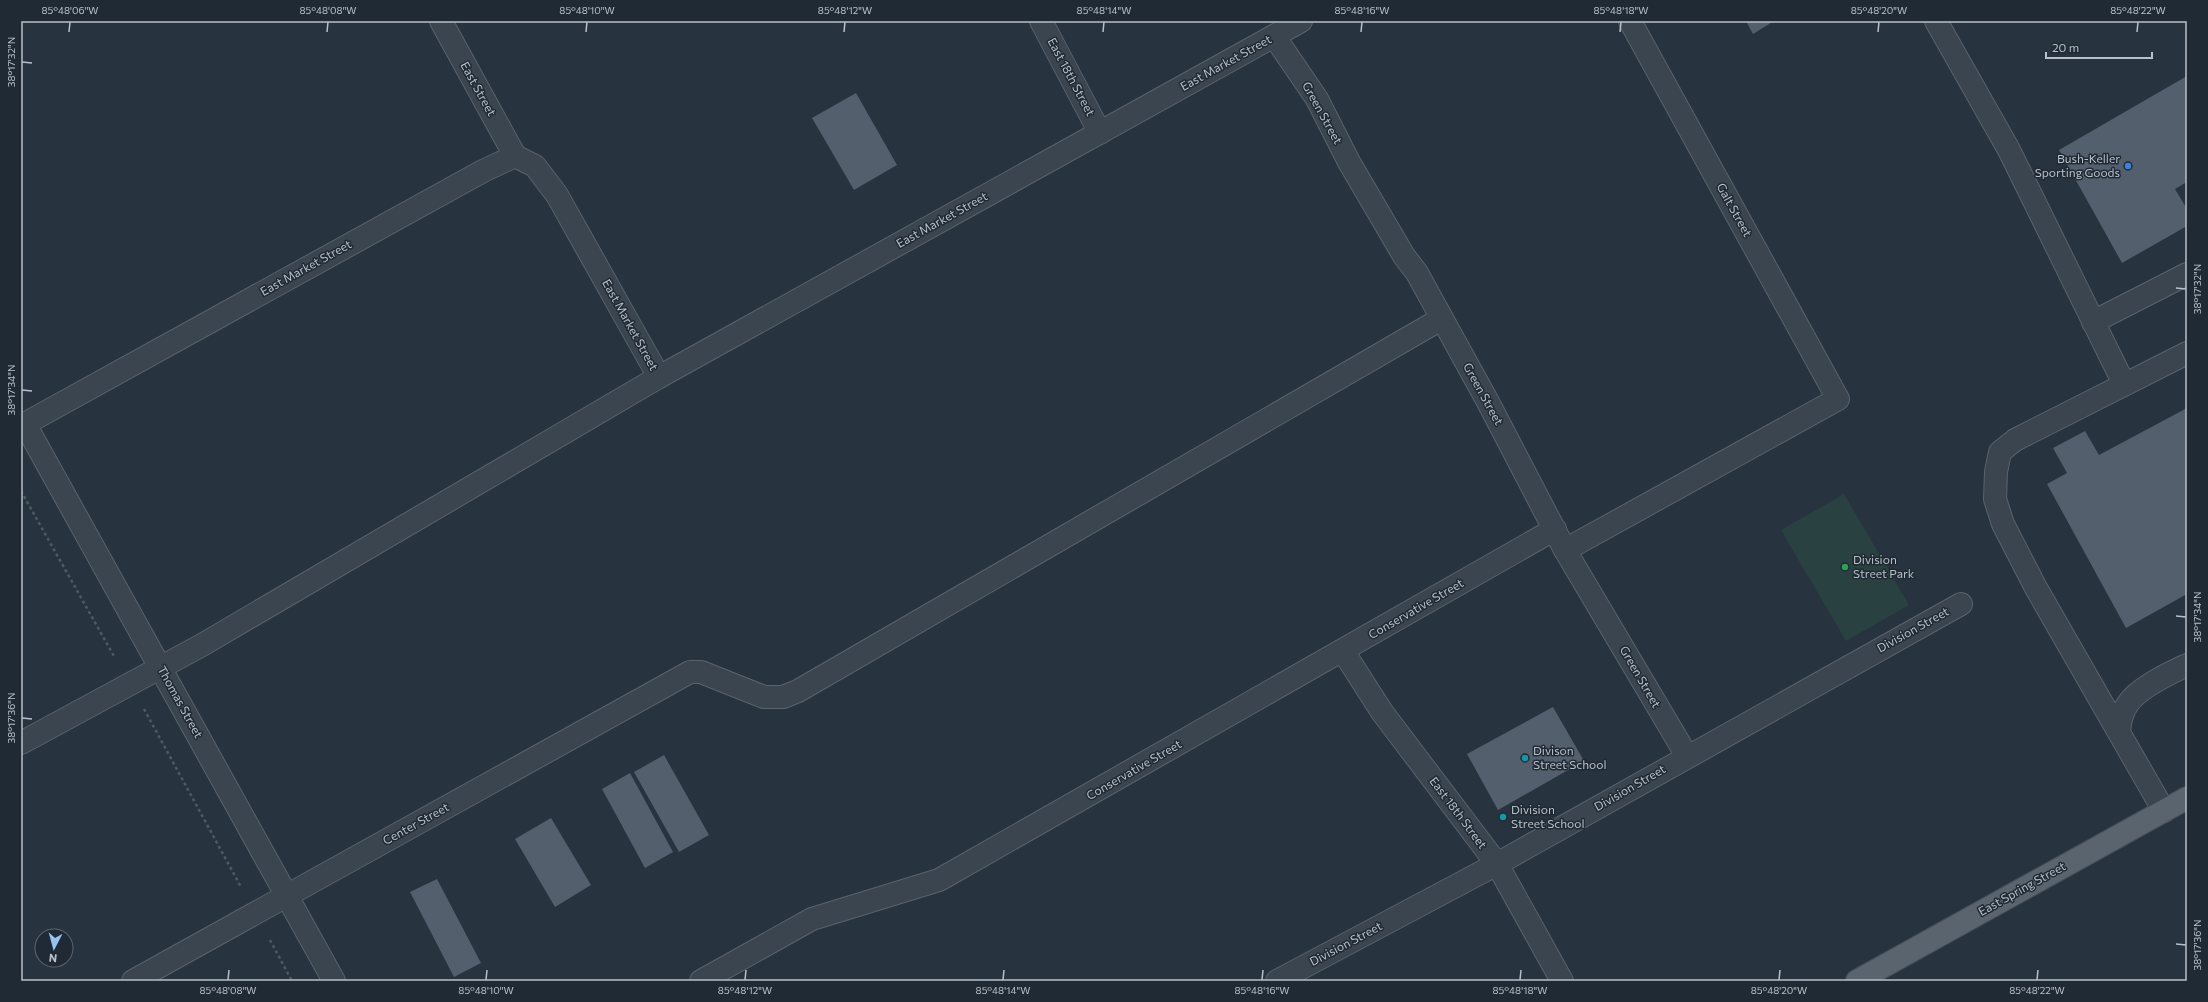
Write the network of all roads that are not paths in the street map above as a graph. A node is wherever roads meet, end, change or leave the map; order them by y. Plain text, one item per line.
1 (441, 21) edge
2 (1041, 21) edge
3 (1301, 21) edge
4 (1630, 21) edge
5 (1936, 21) edge
6 (1274, 36) junction
7 (1100, 133) junction
8 (515, 156) junction
9 (2187, 274) edge
10 (1441, 319) junction
11 (2093, 322) junction
12 (2187, 353) edge
13 (660, 377) junction
14 (2124, 384) junction
15 (23, 425) edge
16 (1555, 529) junction
17 (1565, 550) junction
18 (1961, 604) dead end
19 (1343, 651) junction
20 (2187, 665) edge
21 (161, 668) junction
22 (2119, 731) junction
23 (21, 744) edge
24 (1686, 756) junction
25 (2187, 798) edge
26 (2164, 811) junction
27 (1497, 864) junction
28 (286, 896) junction
29 (133, 981) edge
30 (334, 981) edge
31 (701, 981) edge
32 (1277, 981) edge
33 (1562, 981) edge
34 (1857, 981) edge

1 - 8 street, East Street
2 - 7 street, East 18th Street
3 - 6 street, East Market Street
4 - 17 street, Galt Street
5 - 11 street
6 - 7 street, East Market Street
6 - 10 street, Green Street
7 - 13 street, East Market Street
8 - 13 street, East Market Street
8 - 15 street, East Market Street
9 - 11 street
10 - 16 street, Green Street
10 - 28 street, Center Street
11 - 14 street
12 - 14 street
13 - 21 street
14 - 22 street
15 - 21 street, Thomas Street
16 - 17 street, Green Street
16 - 19 street, Conservative Street
17 - 24 street, Green Street
18 - 24 street, Division Street
19 - 27 street, East 18th Street
19 - 31 street, Conservative Street
20 - 22 street
21 - 23 street
21 - 28 street, Thomas Street
22 - 26 street
24 - 27 street, Division Street
25 - 26 main road, East Spring Street
26 - 34 main road, East Spring Street
27 - 32 street, Division Street
27 - 33 street, East 18th Street
28 - 29 street, Center Street
28 - 30 street, Thomas Street

